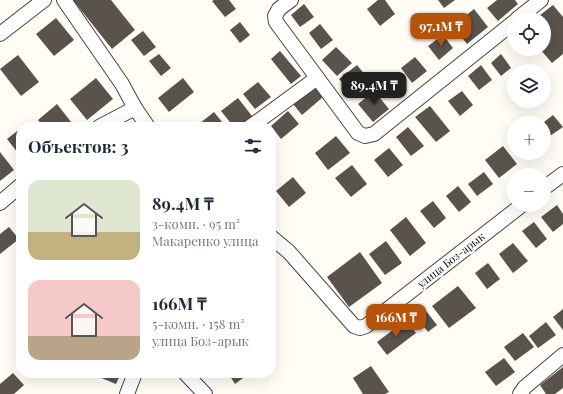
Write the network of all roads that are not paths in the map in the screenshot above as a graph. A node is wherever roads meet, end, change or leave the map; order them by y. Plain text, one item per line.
1 (44, 0) edge
2 (64, 0) edge
3 (291, 0) edge
4 (541, 0) edge
5 (526, 12) edge
6 (507, 28) edge
7 (0, 34) edge
8 (317, 78) junction
9 (135, 108) junction
10 (108, 122) edge
11 (145, 122) edge
12 (257, 122) edge
13 (563, 174) edge
14 (551, 183) edge
15 (16, 189) edge
16 (0, 203) edge
17 (513, 212) edge
18 (276, 241) edge
19 (563, 355) edge
20 (133, 378) edge
21 (190, 378) edge
22 (127, 394) edge
23 (205, 394) edge
24 (520, 394) edge

1 - 7 street
2 - 9 street
3 - 8 street
4 - 5 street
6 - 8 street
8 - 12 street
9 - 10 street
9 - 11 street
13 - 14 street
15 - 16 street
17 - 18 street, улица Боз-арык
19 - 24 street
20 - 22 street
21 - 23 street

